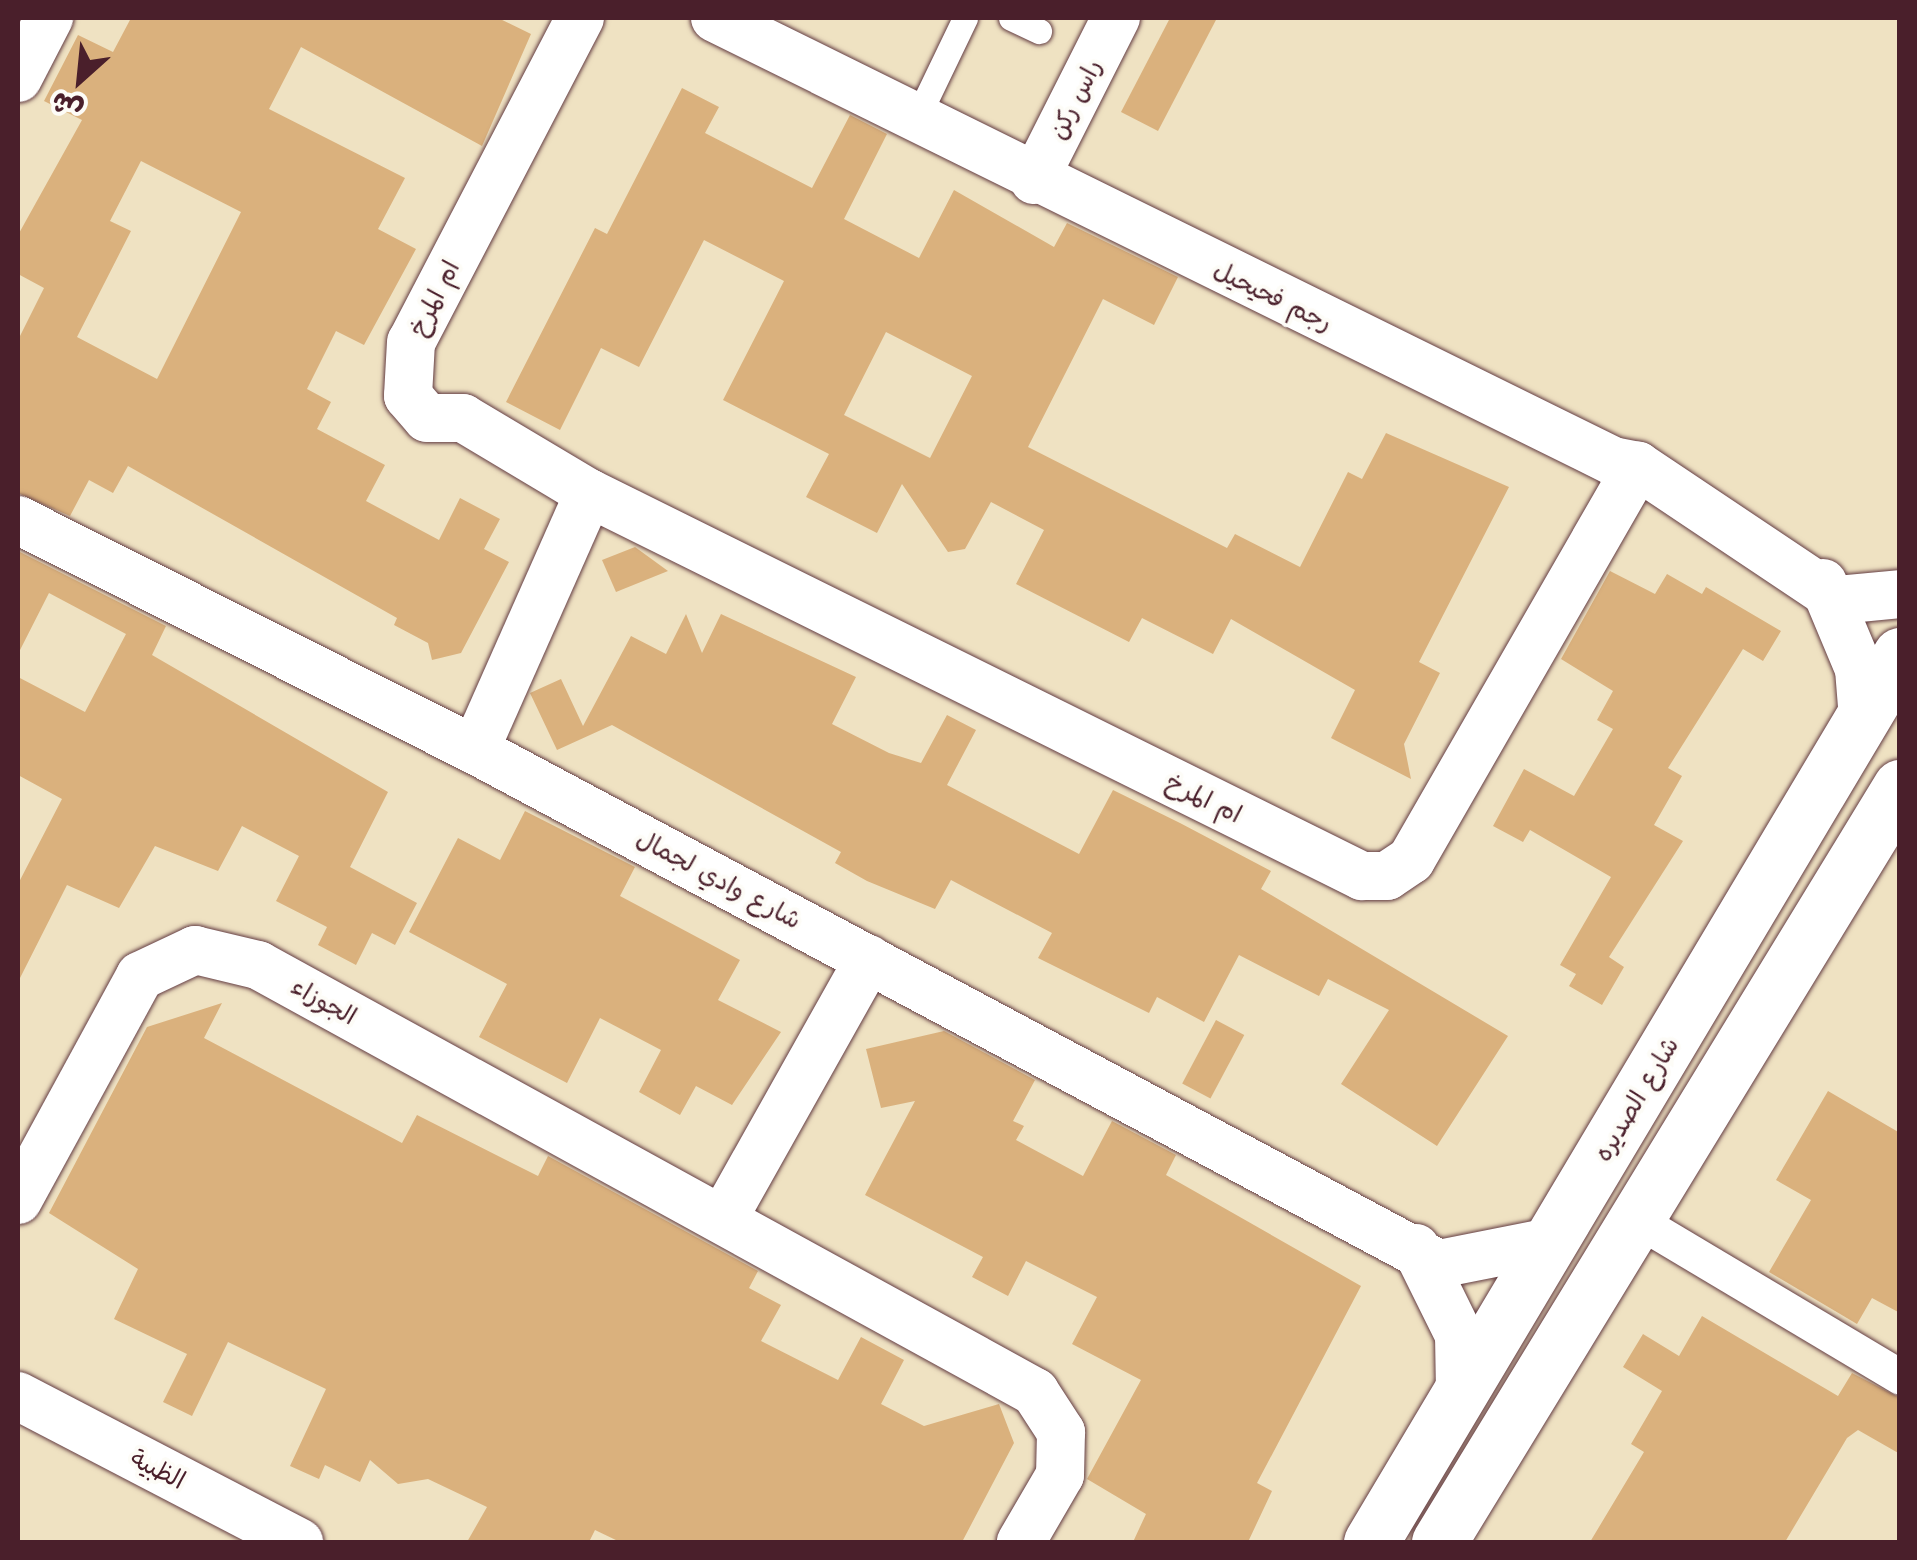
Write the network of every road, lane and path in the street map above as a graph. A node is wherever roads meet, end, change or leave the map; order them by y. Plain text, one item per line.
1 (49, 18) edge
2 (580, 18) edge
3 (966, 18) edge
4 (1011, 18) edge
5 (1116, 18) edge
6 (721, 19) edge
7 (1039, 31) dead end
8 (18, 78) edge
9 (916, 120) junction
10 (1034, 180) junction
11 (1638, 466) junction
12 (589, 493) junction
13 (18, 520) edge
14 (1823, 583) junction
15 (1900, 594) edge
16 (1900, 654) edge
17 (1863, 719) junction
18 (475, 750) junction
19 (1900, 787) edge
20 (870, 959) junction
21 (18, 1200) edge
22 (1632, 1217) junction
23 (724, 1219) junction
24 (1550, 1242) junction
25 (1416, 1248) junction
26 (1900, 1377) edge
27 (1460, 1394) junction
28 (18, 1396) edge
29 (300, 1542) edge
30 (1021, 1542) edge
31 (1372, 1542) edge
32 (1439, 1542) edge

1 - 8 street
2 - 12 street, ام المرخ
3 - 9 lane
4 - 7 lane
5 - 10 street, راس ركن
6 - 9 street, رجم فحيحيل
9 - 10 street, رجم فحيحيل
10 - 11 street, رجم فحيحيل
11 - 12 street, ام المرخ
11 - 14 street, رجم فحيحيل
12 - 18 street
13 - 18 street, شارع وادي لجمال
14 - 15 street, رجم فحيحيل
14 - 17 street
16 - 17 main road, شارع الصديره
17 - 24 main road, شارع الصديره
18 - 20 street, شارع وادي لجمال
19 - 22 main road
20 - 23 street
20 - 25 street, شارع وادي لجمال
21 - 23 street, الجوزاء
22 - 26 street
22 - 32 main road
23 - 30 street, الجوزاء
24 - 25 street, شارع وادي لجمال
24 - 27 main road, شارع الصديره
25 - 27 street
27 - 31 main road, شارع الصديره
28 - 29 street, الظبية

